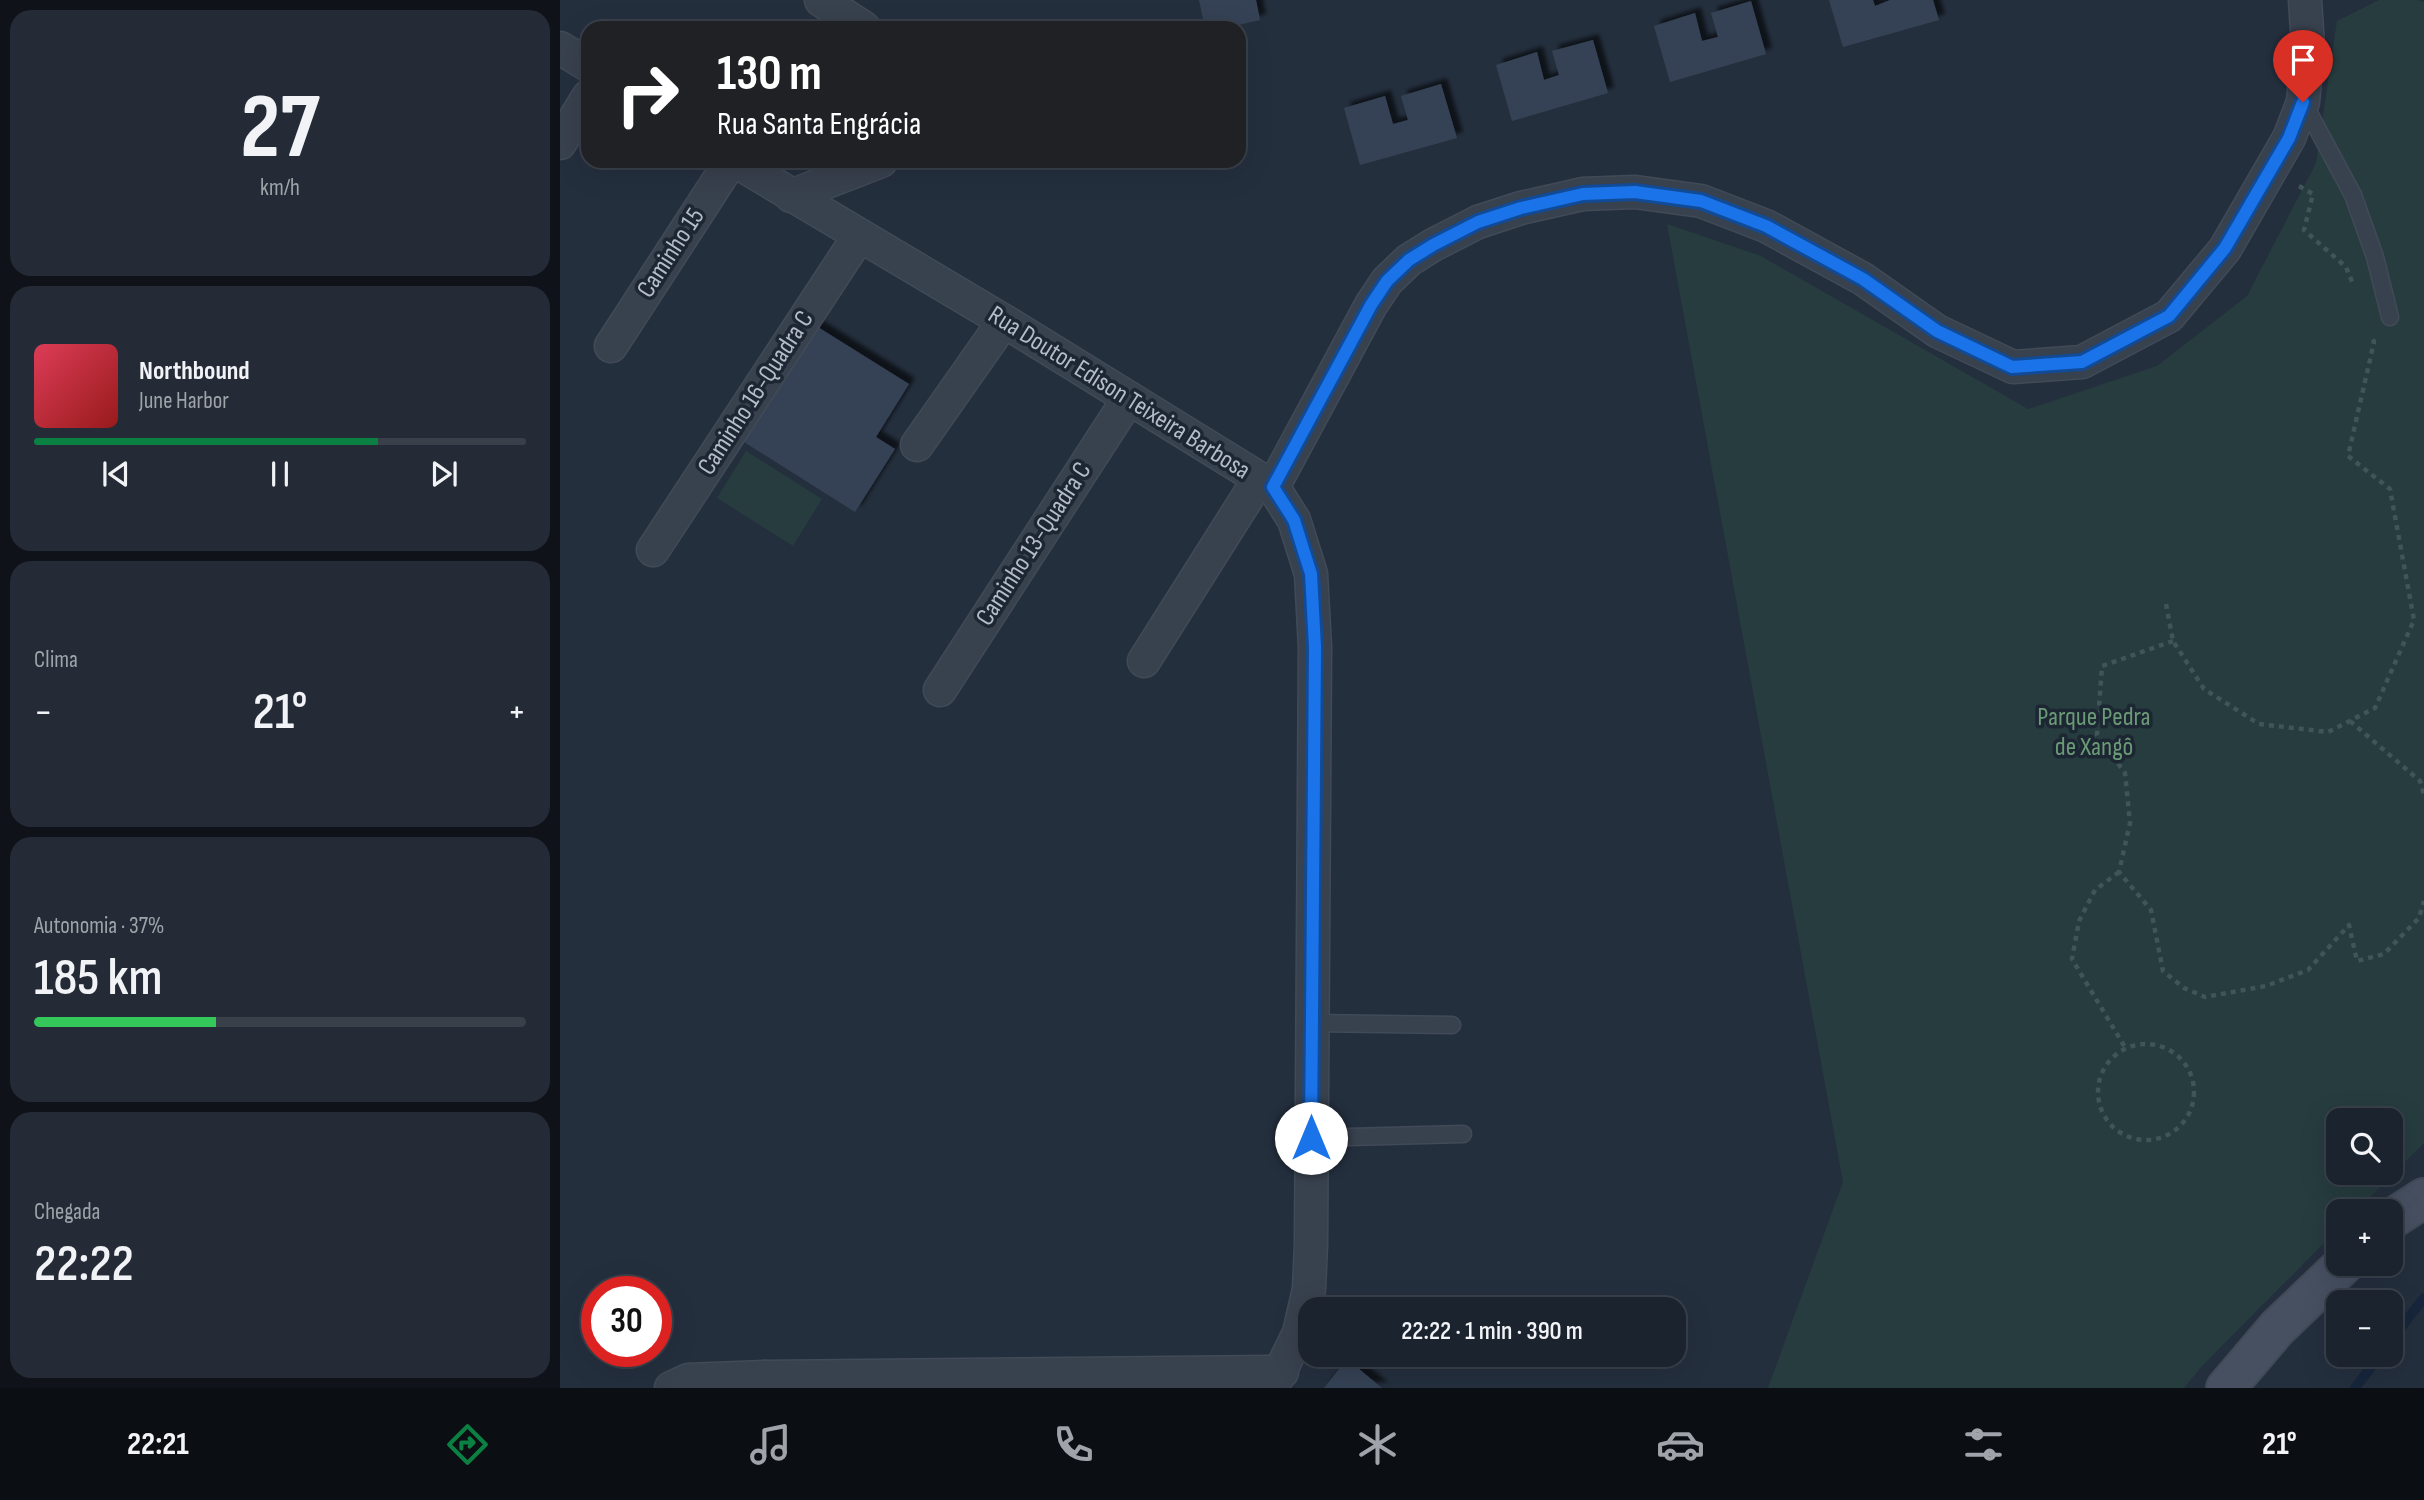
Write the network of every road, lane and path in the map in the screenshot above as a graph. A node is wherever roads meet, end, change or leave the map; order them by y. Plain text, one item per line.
1 (821, 0) edge
2 (2305, 0) edge
3 (2320, 0) edge
4 (853, 21) edge
5 (2308, 46) junction
6 (560, 48) edge
7 (581, 61) edge
8 (2303, 102) junction
9 (581, 108) edge
10 (560, 143) edge
11 (728, 168) edge
12 (745, 168) edge
13 (863, 168) edge
14 (2271, 170) junction
15 (791, 196) junction
16 (859, 236) junction
17 (2356, 292) dead end
18 (2390, 317) dead end
19 (1004, 321) junction
20 (2369, 329) dead end
21 (611, 346) dead end
22 (1129, 398) junction
23 (917, 445) dead end
24 (1266, 483) junction
25 (653, 550) dead end
26 (2166, 604) dead end
27 (2173, 641) junction
28 (1144, 661) dead end
29 (940, 690) dead end
30 (2350, 720) junction
31 (2424, 794) edge
32 (2119, 872) junction
33 (2424, 901) edge
34 (1312, 1023) junction
35 (1452, 1025) dead end
36 (2126, 1049) junction
37 (1463, 1134) dead end
38 (1311, 1138) junction
39 (2424, 1198) edge
40 (2403, 1212) edge
41 (2331, 1276) edge
42 (1277, 1380) edge
43 (765, 1383) edge
44 (671, 1388) edge
45 (2226, 1388) edge

1 - 4 street
2 - 5 street
3 - 5 street
5 - 8 street
6 - 7 street
8 - 14 street
8 - 18 lane
9 - 10 street
11 - 21 street, Caminho 15
12 - 15 street, Rua Doutor Edison Teixeira Barbosa
13 - 15 street
14 - 17 path
14 - 24 street
15 - 16 street, Rua Doutor Edison Teixeira Barbosa
16 - 19 street, Rua Doutor Edison Teixeira Barbosa
16 - 25 street, Caminho 16-Quadra C
19 - 22 street, Rua Doutor Edison Teixeira Barbosa
19 - 23 street
20 - 30 path
22 - 24 street, Rua Doutor Edison Teixeira Barbosa
22 - 29 street, Caminho 13-Quadra C
24 - 28 street
24 - 34 street, Rua Doutor Edison Teixeira Barbosa
26 - 27 path
27 - 30 path
27 - 32 path
30 - 31 path
32 - 33 path
32 - 36 path
34 - 35 lane
34 - 38 street, Rua Doutor Edison Teixeira Barbosa
36 - 36 path
37 - 38 lane
38 - 42 street, Rua Doutor Edison Teixeira Barbosa
39 - 40 main road
41 - 45 main road
42 - 43 street, Rua Doutor Edison Teixeira Barbosa
43 - 44 street, Rua Doutor Edison Teixeira Barbosa

